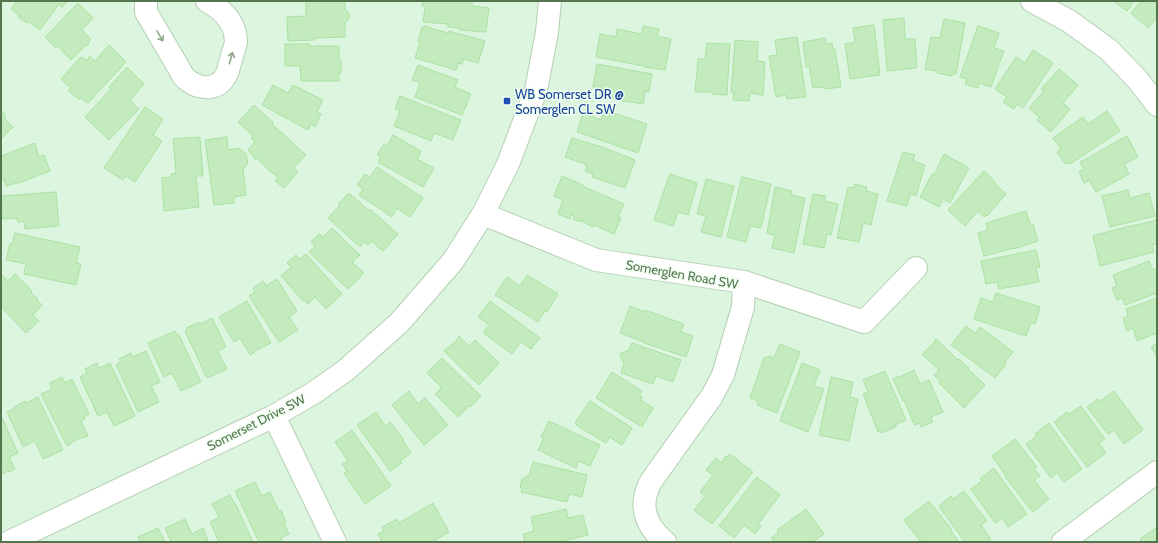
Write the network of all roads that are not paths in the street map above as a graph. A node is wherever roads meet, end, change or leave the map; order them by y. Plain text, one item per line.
1 (146, 1) edge
2 (207, 1) edge
3 (550, 1) edge
4 (1032, 1) edge
5 (1157, 105) edge
6 (484, 214) junction
7 (916, 268) dead end
8 (744, 282) junction
9 (274, 416) junction
10 (1157, 472) edge
11 (9, 542) edge
12 (335, 542) edge
13 (665, 542) edge
14 (1062, 542) edge

1 -> 2 street
3 - 6 street, Somerset Drive SW
4 - 5 street
6 - 8 street, Somerglen Road SW
6 - 9 street, Somerset Drive SW
7 - 8 street
8 - 13 street, Somerglen Road SW
9 - 11 street, Somerset Drive SW
9 - 12 street
10 - 14 street

